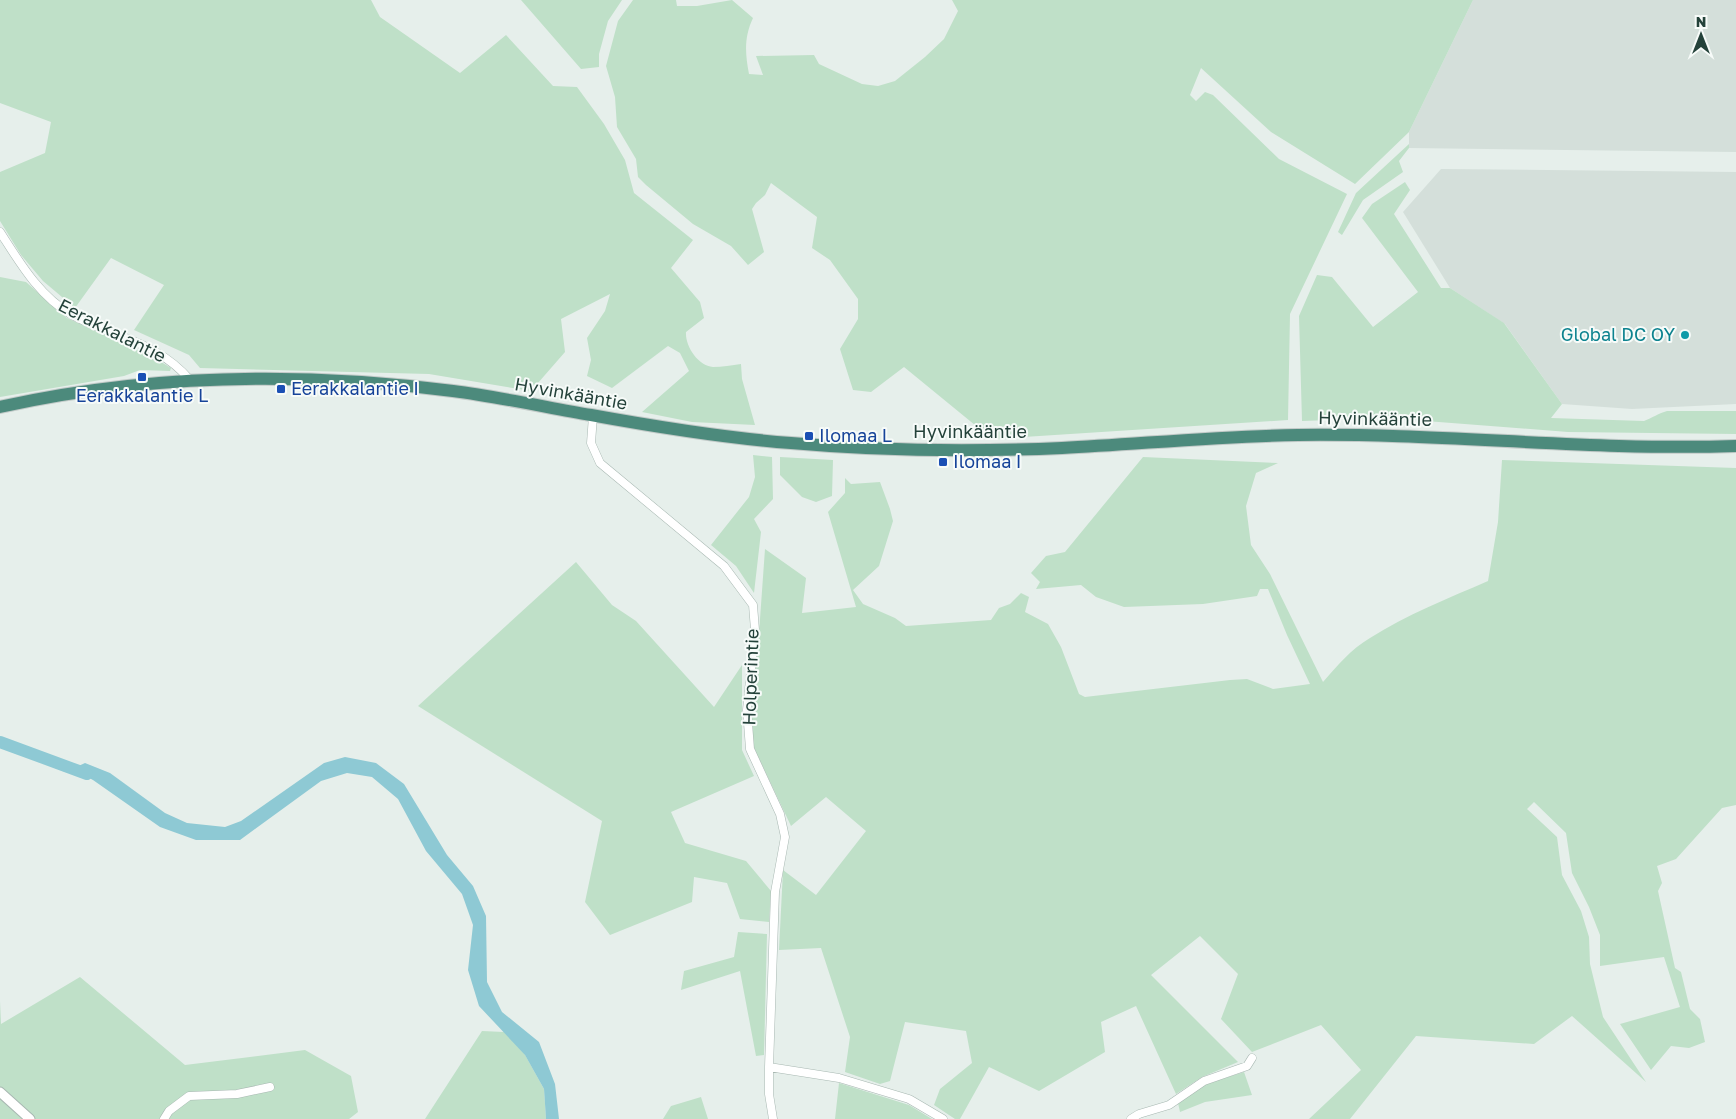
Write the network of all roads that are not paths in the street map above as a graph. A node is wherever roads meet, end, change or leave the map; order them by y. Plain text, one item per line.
1 (0, 232) edge
2 (191, 381) junction
3 (0, 407) edge
4 (593, 416) junction
5 (1736, 446) edge
6 (1252, 1058) dead end
7 (769, 1067) junction
8 (270, 1088) dead end
9 (0, 1092) edge
10 (30, 1119) edge
11 (164, 1119) edge
12 (773, 1119) edge
13 (943, 1119) edge
14 (1131, 1119) edge

1 - 2 street, Eerakkalantie
2 - 3 highway, Hyvinkääntie
2 - 4 highway, Hyvinkääntie
4 - 5 highway, Hyvinkääntie
4 - 7 street, Holperintie
6 - 14 street
7 - 12 street, Holperintie
7 - 13 street
8 - 11 street
9 - 10 street

